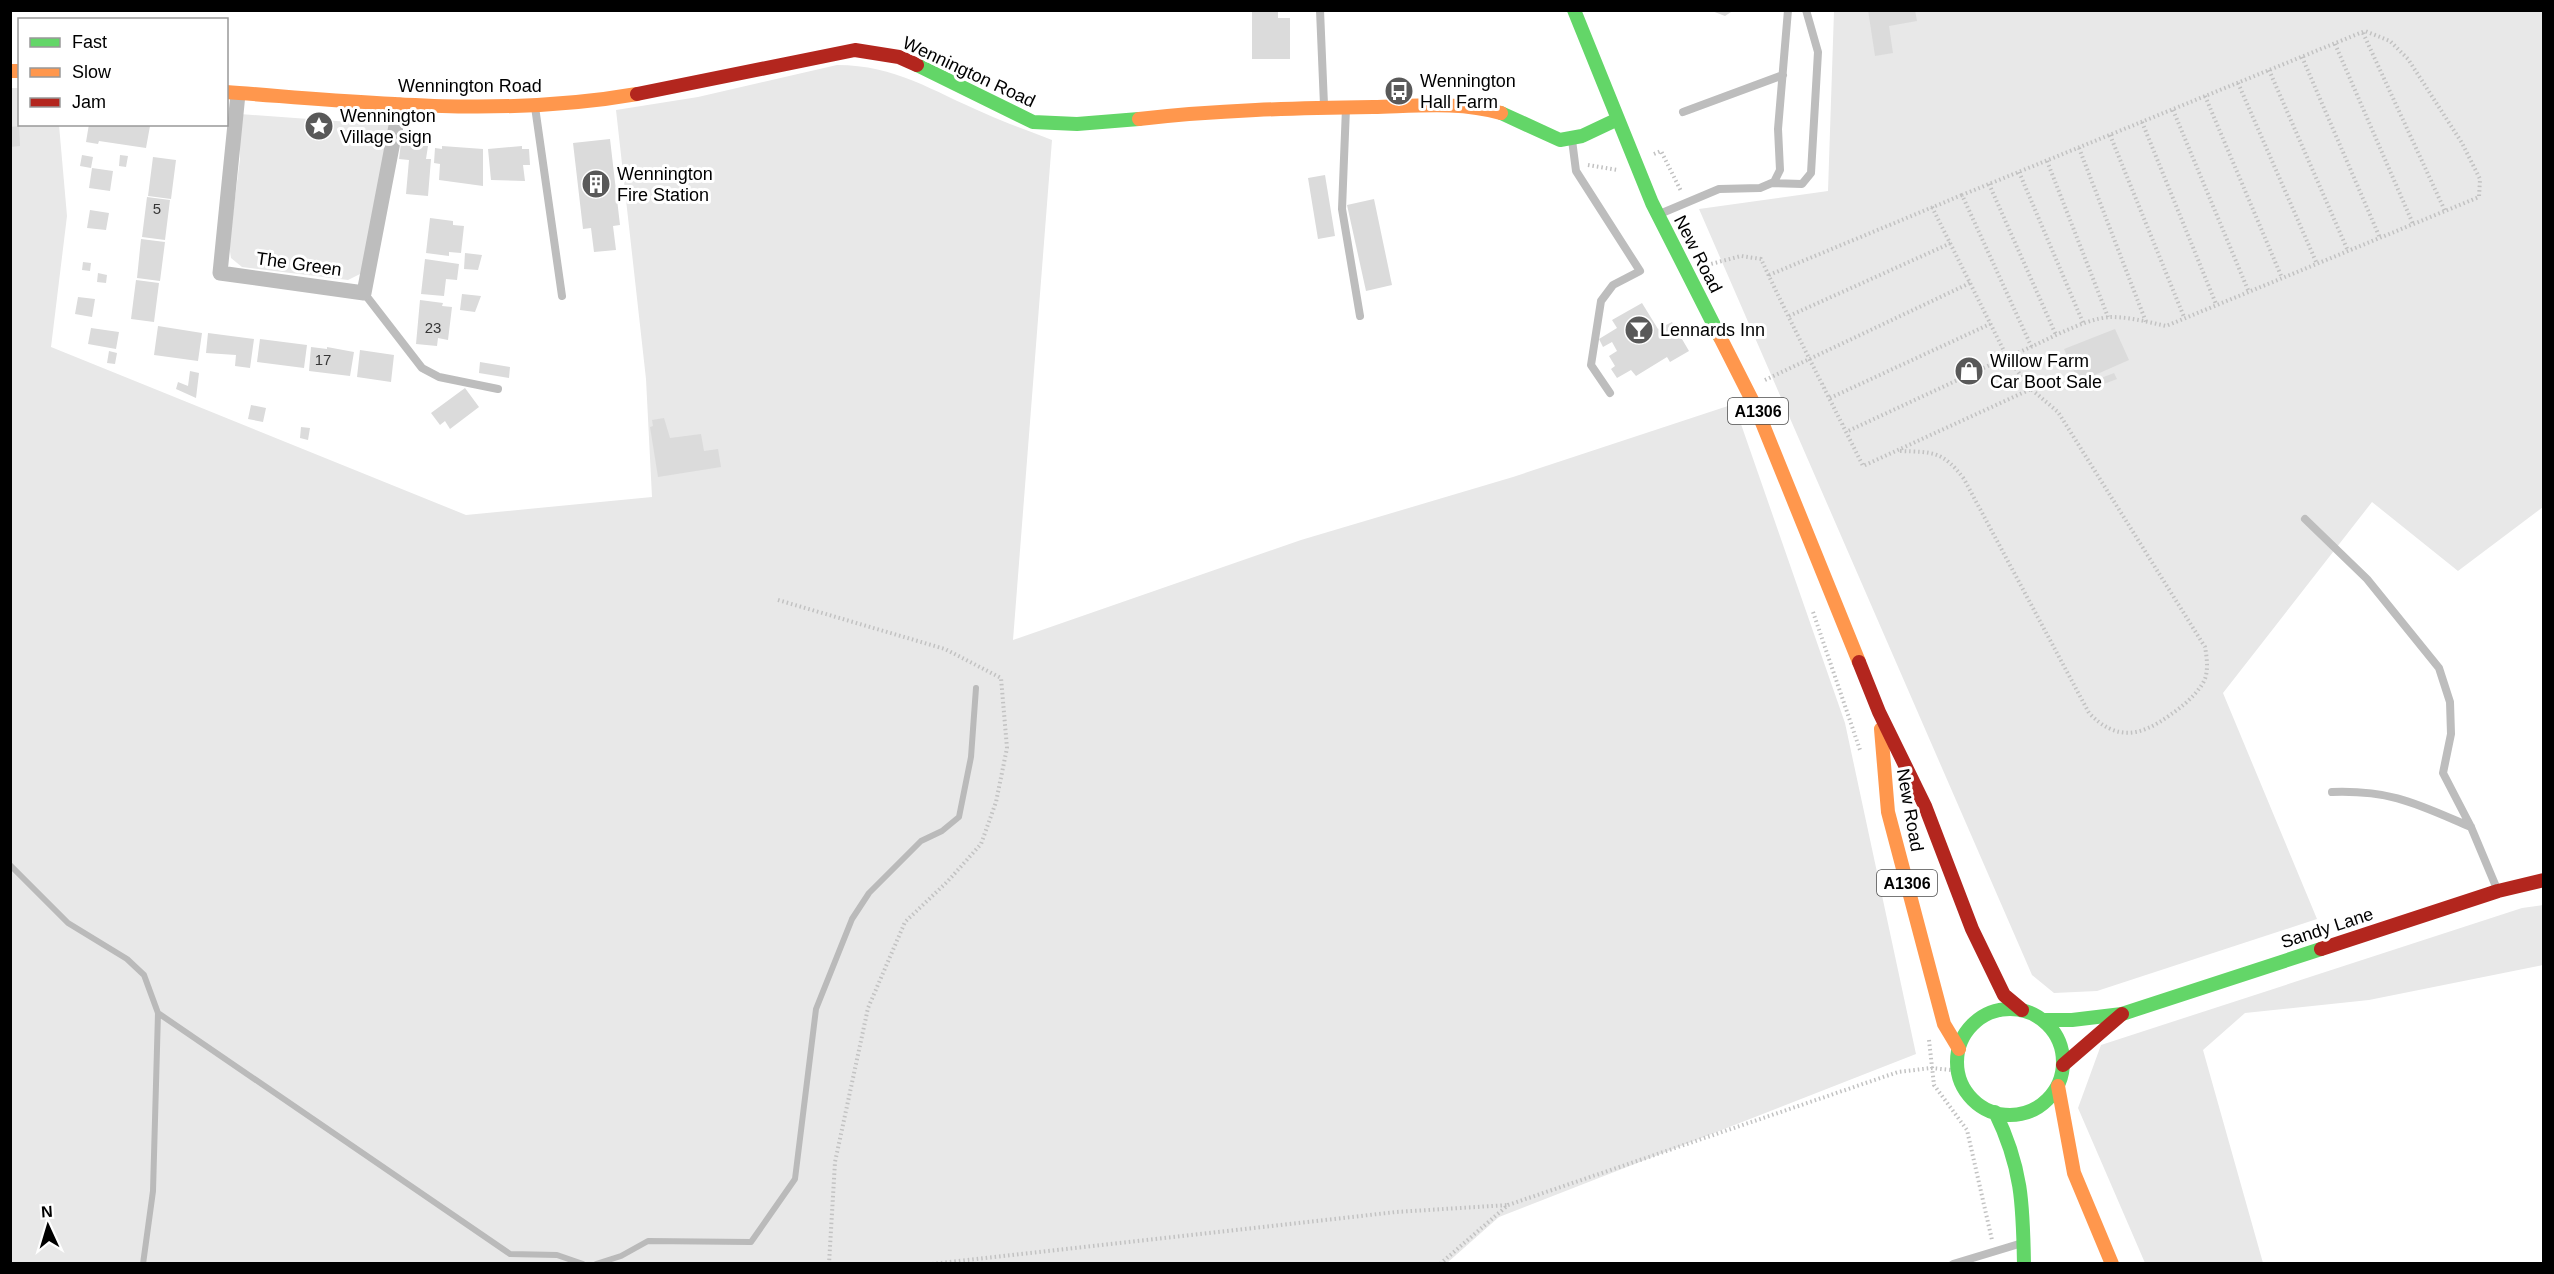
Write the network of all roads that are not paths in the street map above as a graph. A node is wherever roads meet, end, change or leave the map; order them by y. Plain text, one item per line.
1 (1320, 10) edge
2 (1574, 10) edge
3 (1788, 10) edge
4 (1806, 10) edge
5 (1783, 75) junction
6 (232, 93) edge
7 (399, 105) junction
8 (535, 106) junction
9 (1347, 107) junction
10 (1324, 108) junction
11 (1683, 112) dead end
12 (1618, 119) junction
13 (1572, 139) junction
14 (1772, 183) junction
15 (1658, 214) junction
16 (364, 293) junction
17 (562, 296) dead end
18 (1360, 315) dead end
19 (498, 389) dead end
20 (1610, 393) dead end
21 (2305, 519) dead end
22 (1879, 712) junction
23 (2332, 792) dead end
24 (2471, 827) junction
25 (2544, 880) edge
26 (2498, 891) junction
27 (2022, 1010) junction
28 (2122, 1014) junction
29 (2043, 1020) junction
30 (1959, 1049) junction
31 (2063, 1065) junction
32 (2058, 1086) junction
33 (1995, 1112) junction
34 (2024, 1243) junction
35 (1953, 1263) edge
36 (2024, 1263) edge
37 (2112, 1263) edge

1 - 10 lane
2 - 12 main road, New Road / A1306
3 - 5 lane
4 - 14 lane
5 - 11 lane
5 - 14 lane
6 - 7 main road, Wennington Road
6 - 16 street, The Green
7 - 8 main road, Wennington Road
7 - 16 street, The Green
8 - 10 main road, Wennington Road
8 - 17 lane
9 - 10 main road, Wennington Road
9 - 13 main road, Wennington Road
9 - 18 lane
12 - 13 main road
12 - 15 main road, New Road / A1306
13 - 20 lane
14 - 15 lane
15 - 22 main road, New Road / A1306
16 - 19 lane
21 - 24 lane
22 - 27 main road, New Road / A1306
22 - 30 main road, New Road / A1306
23 - 24 lane
24 - 26 lane
25 - 26 main road, Sandy Lane
26 - 28 main road, Sandy Lane
27 - 29 main road
27 - 30 main road
28 - 29 main road, Sandy Lane
28 - 31 main road, Sandy Lane
29 - 31 main road
30 - 33 main road
31 - 32 main road
32 - 33 main road
32 - 37 main road
33 - 34 main road
34 - 35 lane
34 - 36 main road

